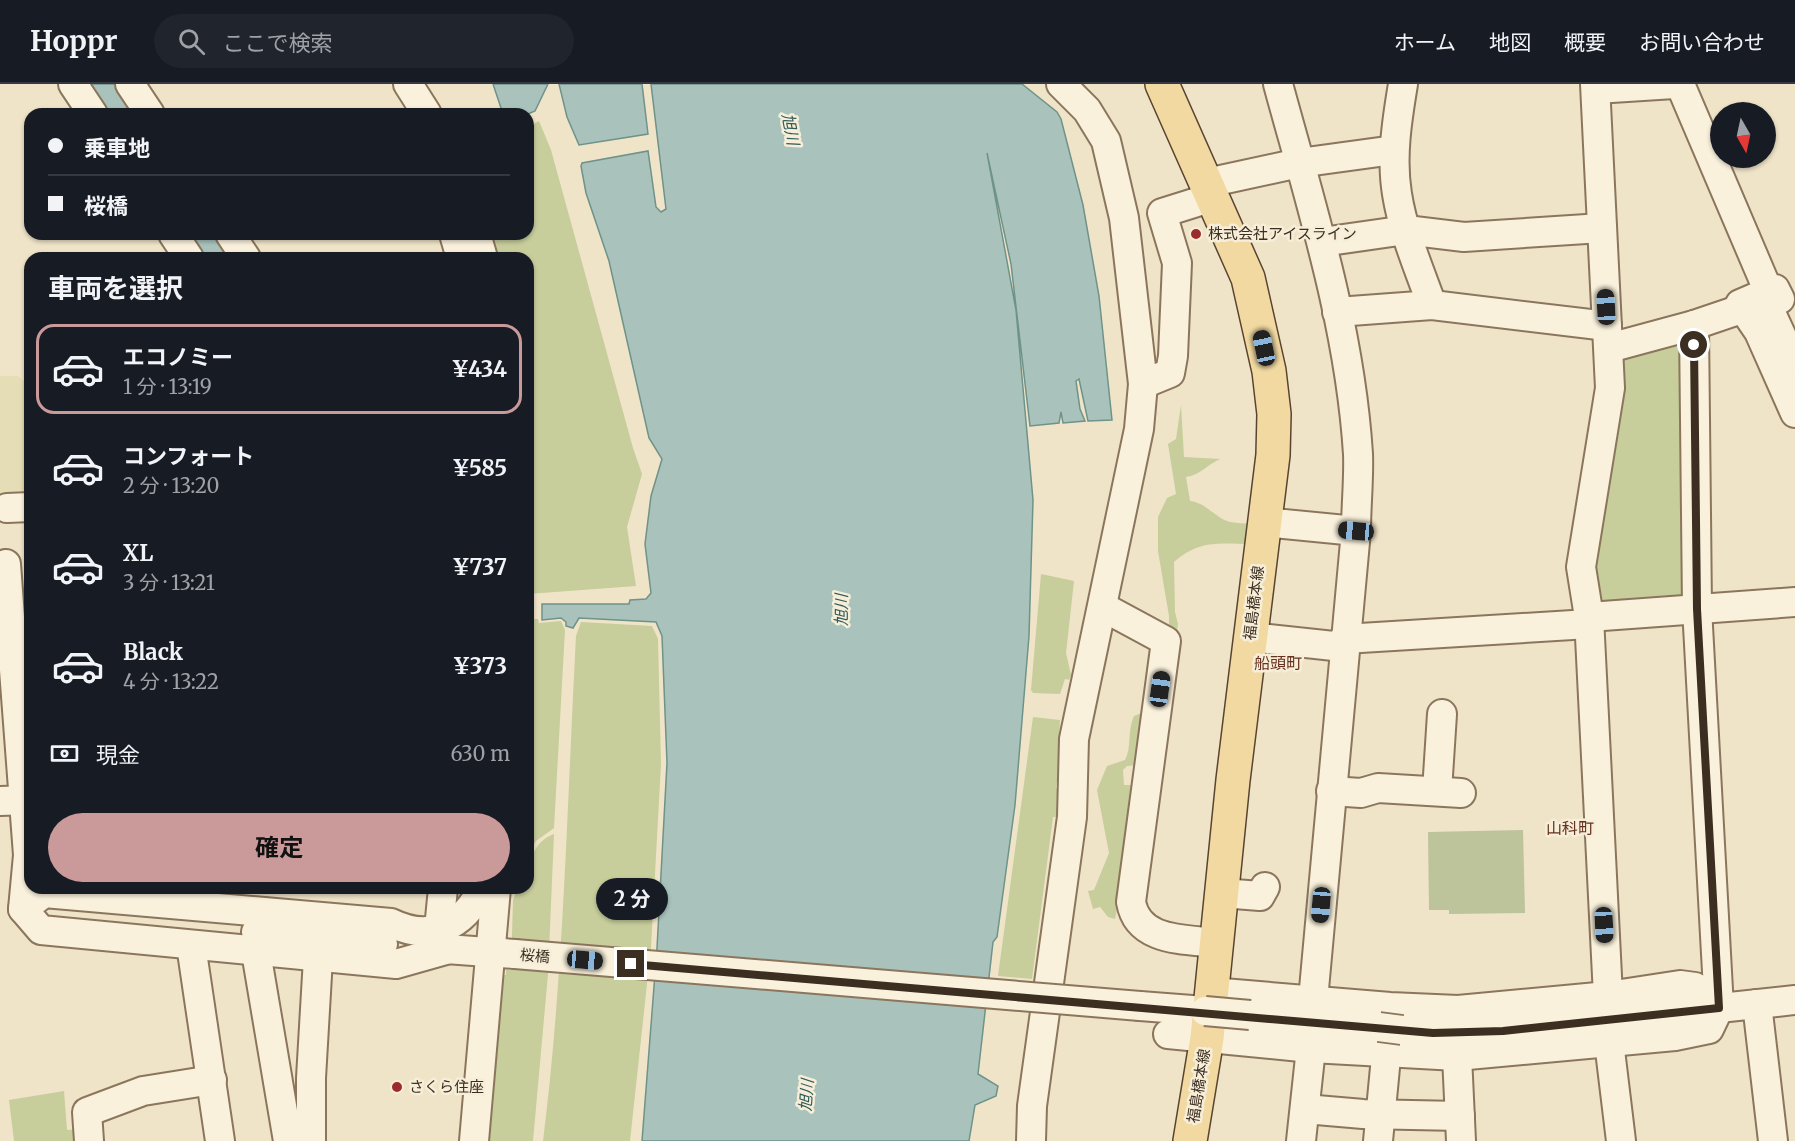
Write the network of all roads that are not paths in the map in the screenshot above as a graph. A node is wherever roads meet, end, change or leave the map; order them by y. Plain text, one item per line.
1 (73, 84) edge
2 (130, 84) edge
3 (406, 84) edge
4 (428, 84) edge
5 (1061, 84) edge
6 (1162, 84) edge
7 (1278, 84) edge
8 (1403, 84) edge
9 (1674, 84) edge
10 (1680, 84) edge
11 (1596, 87) edge
12 (89, 108) edge
13 (146, 108) edge
14 (412, 108) edge
15 (423, 108) edge
16 (436, 108) edge
17 (1394, 150) junction
18 (1299, 163) junction
19 (1210, 190) junction
20 (1602, 228) junction
21 (1406, 230) junction
22 (1322, 242) junction
23 (1760, 300) junction
24 (1432, 304) junction
25 (1337, 312) junction
26 (1694, 325) junction
27 (1608, 337) junction
28 (1794, 350) edge
29 (1143, 384) junction
30 (1795, 413) edge
31 (1264, 522) junction
32 (1356, 531) junction
33 (12, 563) edge
34 (1795, 602) edge
35 (1103, 607) junction
36 (1697, 609) junction
37 (13, 612) edge
38 (1589, 621) junction
39 (1250, 637) junction
40 (1343, 643) junction
41 (14, 658) edge
42 (15, 705) edge
43 (1442, 714) dead end
44 (16, 753) edge
45 (1331, 791) junction
46 (18, 800) edge
47 (24, 826) edge
48 (24, 866) edge
49 (1265, 887) dead end
50 (1222, 893) junction
51 (42, 894) edge
52 (79, 894) edge
53 (443, 894) edge
54 (478, 894) edge
55 (497, 894) edge
56 (183, 897) edge
57 (12, 908) edge
58 (402, 938) junction
59 (444, 939) junction
60 (1216, 943) junction
61 (191, 945) junction
62 (256, 952) junction
63 (504, 953) junction
64 (318, 958) junction
65 (1608, 996) junction
66 (1313, 999) junction
67 (1795, 1000) edge
68 (1757, 1004) junction
69 (1719, 1008) junction
70 (1208, 1014) junction
71 (1389, 1029) junction
72 (1168, 1034) dead end
73 (1610, 1042) junction
74 (1311, 1048) junction
75 (1457, 1056) junction
76 (212, 1080) junction
77 (1305, 1109) junction
78 (1380, 1127) edge
79 (1460, 1129) edge
80 (89, 1141) edge
81 (220, 1141) edge
82 (288, 1141) edge
83 (311, 1141) edge
84 (474, 1141) edge
85 (1031, 1141) edge
86 (1190, 1141) edge
87 (1301, 1141) edge
88 (1621, 1141) edge
89 (1773, 1141) edge

1 - 12 street
2 - 13 street
3 - 14 street
3 - 15 street
4 - 16 street
5 - 29 street
6 - 19 main road, 福島橋本線
7 - 18 street
8 - 17 street
9 - 11 street
10 - 23 street
11 - 20 street
17 - 18 street
17 - 21 street
18 - 19 street
18 - 22 street
19 - 29 street
19 - 31 main road, 福島橋本線
20 - 21 street
20 - 27 street
21 - 22 street
21 - 24 street
22 - 25 street
23 - 26 street
23 - 28 street
23 - 30 street
24 - 25 street
24 - 27 street
25 - 32 street
26 - 27 street
26 - 36 street
27 - 38 street
29 - 35 street
31 - 32 street
31 - 39 main road, 福島橋本線
32 - 40 street
33 - 37 street
34 - 36 street
35 - 60 street
35 - 85 street
36 - 38 street
36 - 69 street
37 - 41 street
38 - 40 street
38 - 65 street
39 - 40 street
39 - 50 main road, 福島橋本線
40 - 45 street
41 - 42 street
42 - 44 street
43 - 45 street
44 - 46 street
45 - 66 street
46 - 47 street
48 - 57 street
49 - 50 street
50 - 60 main road, 福島橋本線
51 - 57 street
52 - 56 street
53 - 59 street
54 - 59 street
55 - 63 street
56 - 58 street
57 - 58 street
57 - 61 street
58 - 59 street, 桜橋
59 - 63 street, 桜橋
59 - 64 street
60 - 70 main road, 福島橋本線
61 - 62 street
61 - 76 street
62 - 64 street
62 - 82 street
63 - 70 street, 桜橋, bridge
63 - 84 street
64 - 83 street
65 - 69 street
65 - 71 street
66 - 70 street
66 - 71 street
67 - 68 street
68 - 69 street
68 - 89 street
69 - 71 street
69 - 73 street
70 - 71 street, bridge
70 - 72 street
70 - 74 street
70 - 86 main road, 福島橋本線
71 - 74 street
71 - 75 street
71 - 78 street
73 - 75 street
73 - 88 street
74 - 77 street
75 - 79 street
76 - 80 street
76 - 81 street
77 - 78 street
77 - 87 street
78 - 79 street

